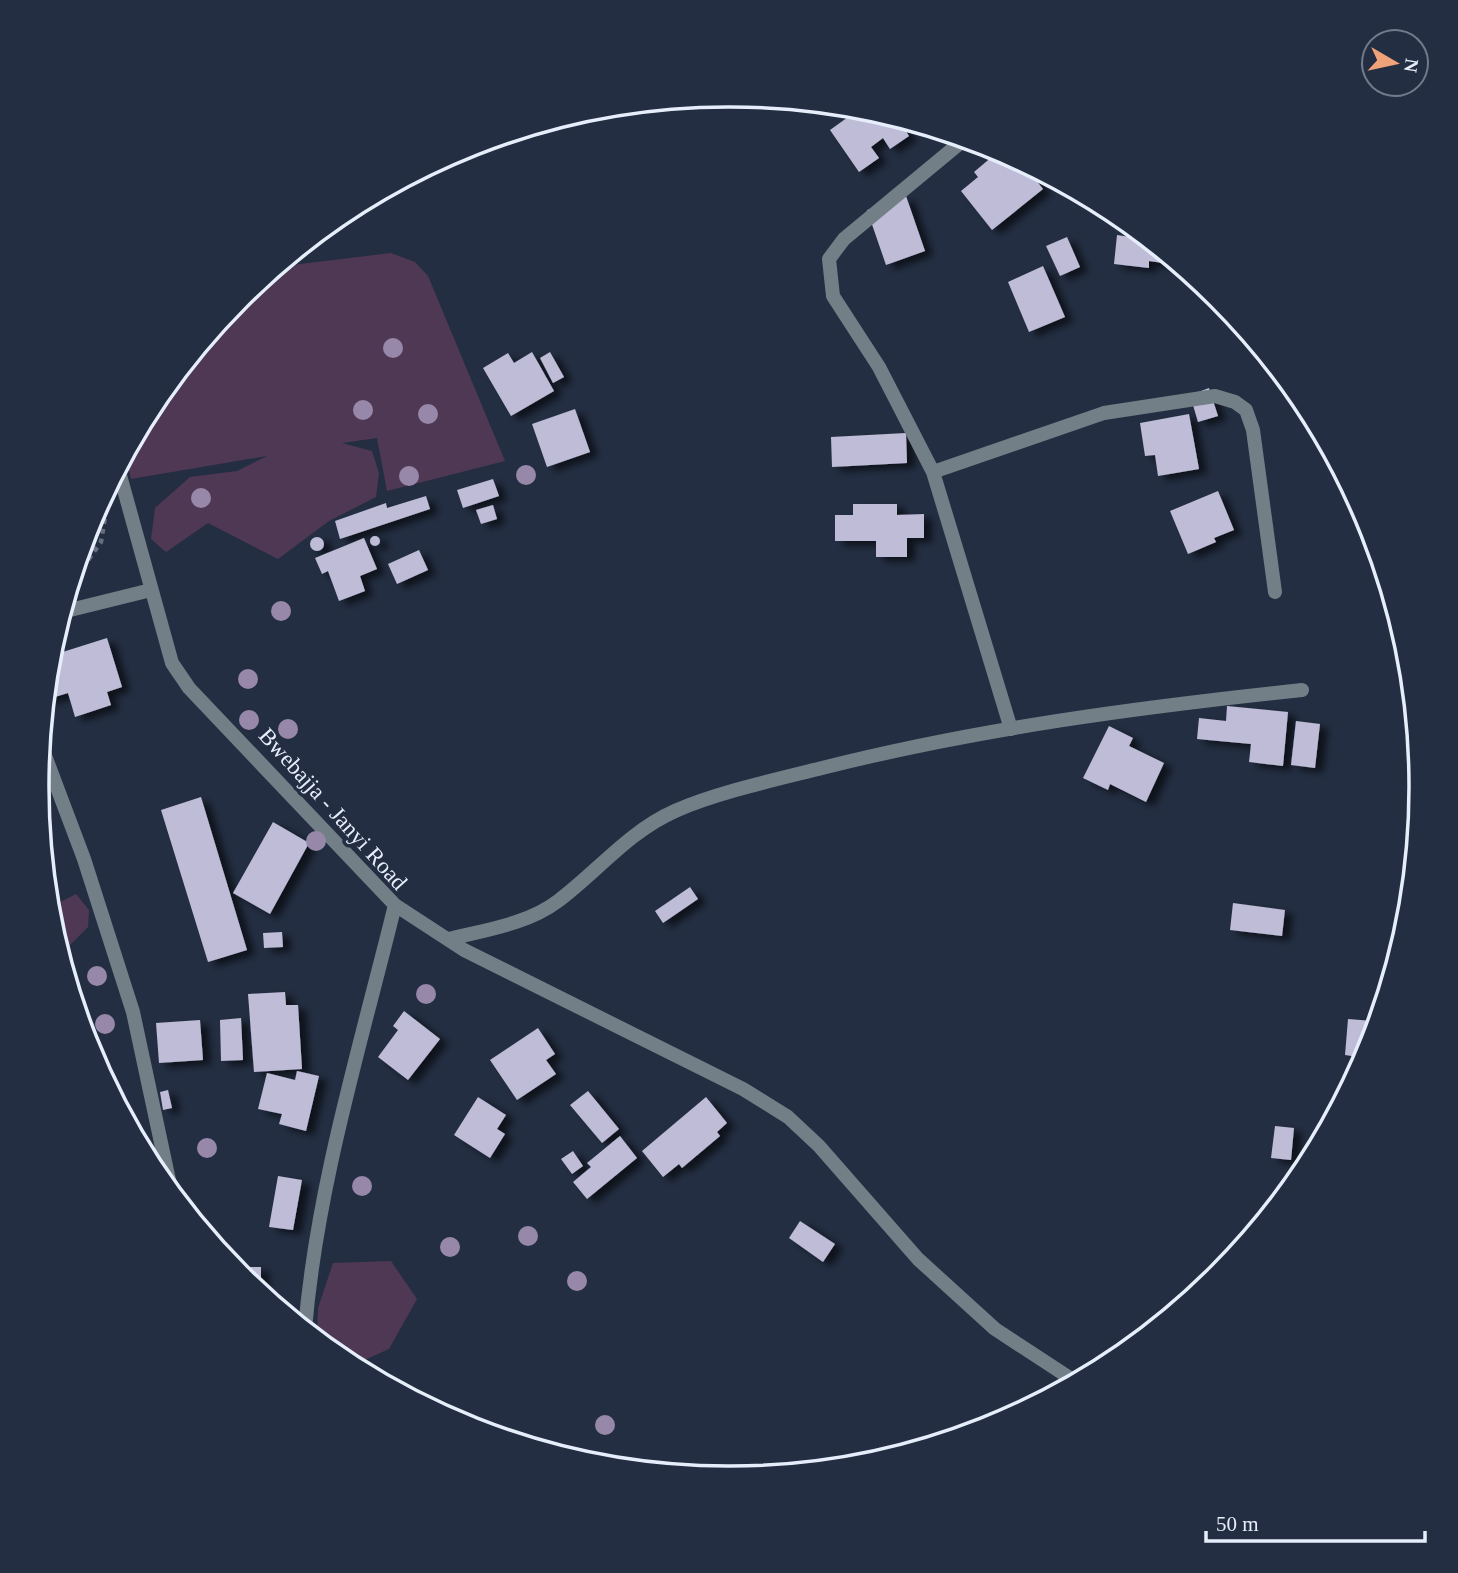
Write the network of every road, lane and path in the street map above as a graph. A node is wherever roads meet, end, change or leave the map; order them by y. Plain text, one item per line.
1 (956, 146) edge
2 (933, 472) junction
3 (122, 481) edge
4 (105, 516) edge
5 (88, 560) edge
6 (151, 590) junction
7 (1275, 592) dead end
8 (72, 609) edge
9 (1302, 690) dead end
10 (1011, 729) junction
11 (49, 767) edge
12 (395, 905) junction
13 (449, 939) junction
14 (166, 1167) edge
15 (305, 1318) edge
16 (1067, 1376) edge

1 - 2 street
2 - 7 street
2 - 10 street
3 - 6 street, Bwebajja - Janyi Road
4 - 5 path
6 - 8 street
6 - 12 street, Bwebajja - Janyi Road
9 - 10 street
10 - 13 street
11 - 14 street
12 - 13 street
12 - 15 street, Bwebajja - Janyi Road
13 - 16 street

